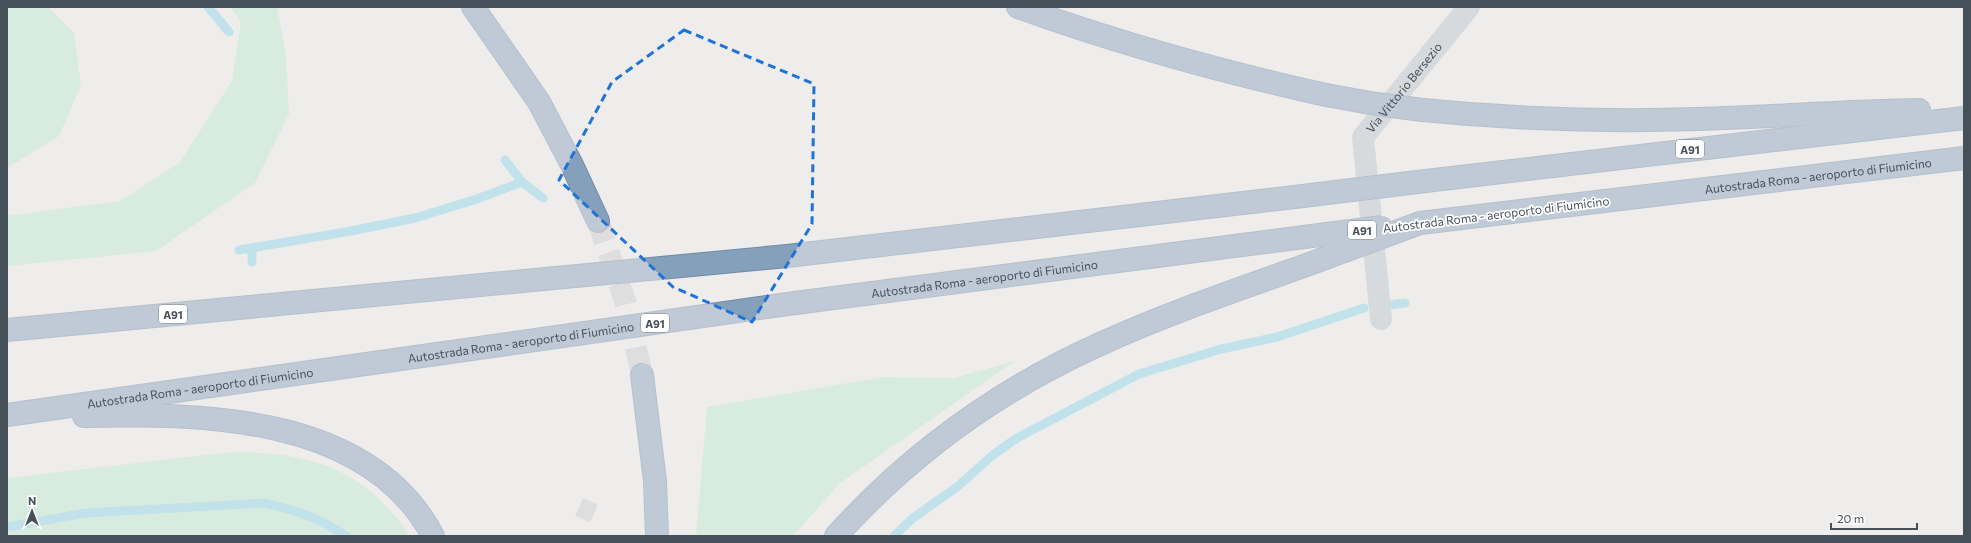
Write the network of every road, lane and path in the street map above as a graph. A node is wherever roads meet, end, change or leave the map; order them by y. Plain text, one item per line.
1 (473, 7) edge
2 (1018, 7) edge
3 (1469, 7) edge
4 (1964, 110) edge
5 (1964, 118) edge
6 (1964, 158) edge
7 (598, 221) tunnel mouth
8 (1420, 223) junction
9 (1381, 319) dead end
10 (7, 330) edge
11 (642, 374) tunnel mouth
12 (7, 416) edge
13 (433, 536) edge
14 (656, 536) edge
15 (836, 536) edge

1 - 7 highway
2 - 4 highway, bridge
3 - 9 street, Via Vittorio Bersezio
5 - 10 highway, A91, bridge
6 - 8 highway, Autostrada Roma - aeroporto di Fiumicino / A91
8 - 12 highway, Autostrada Roma - aeroporto di Fiumicino / A91, bridge
8 - 15 highway, bridge
11 - 14 highway
12 - 13 highway

